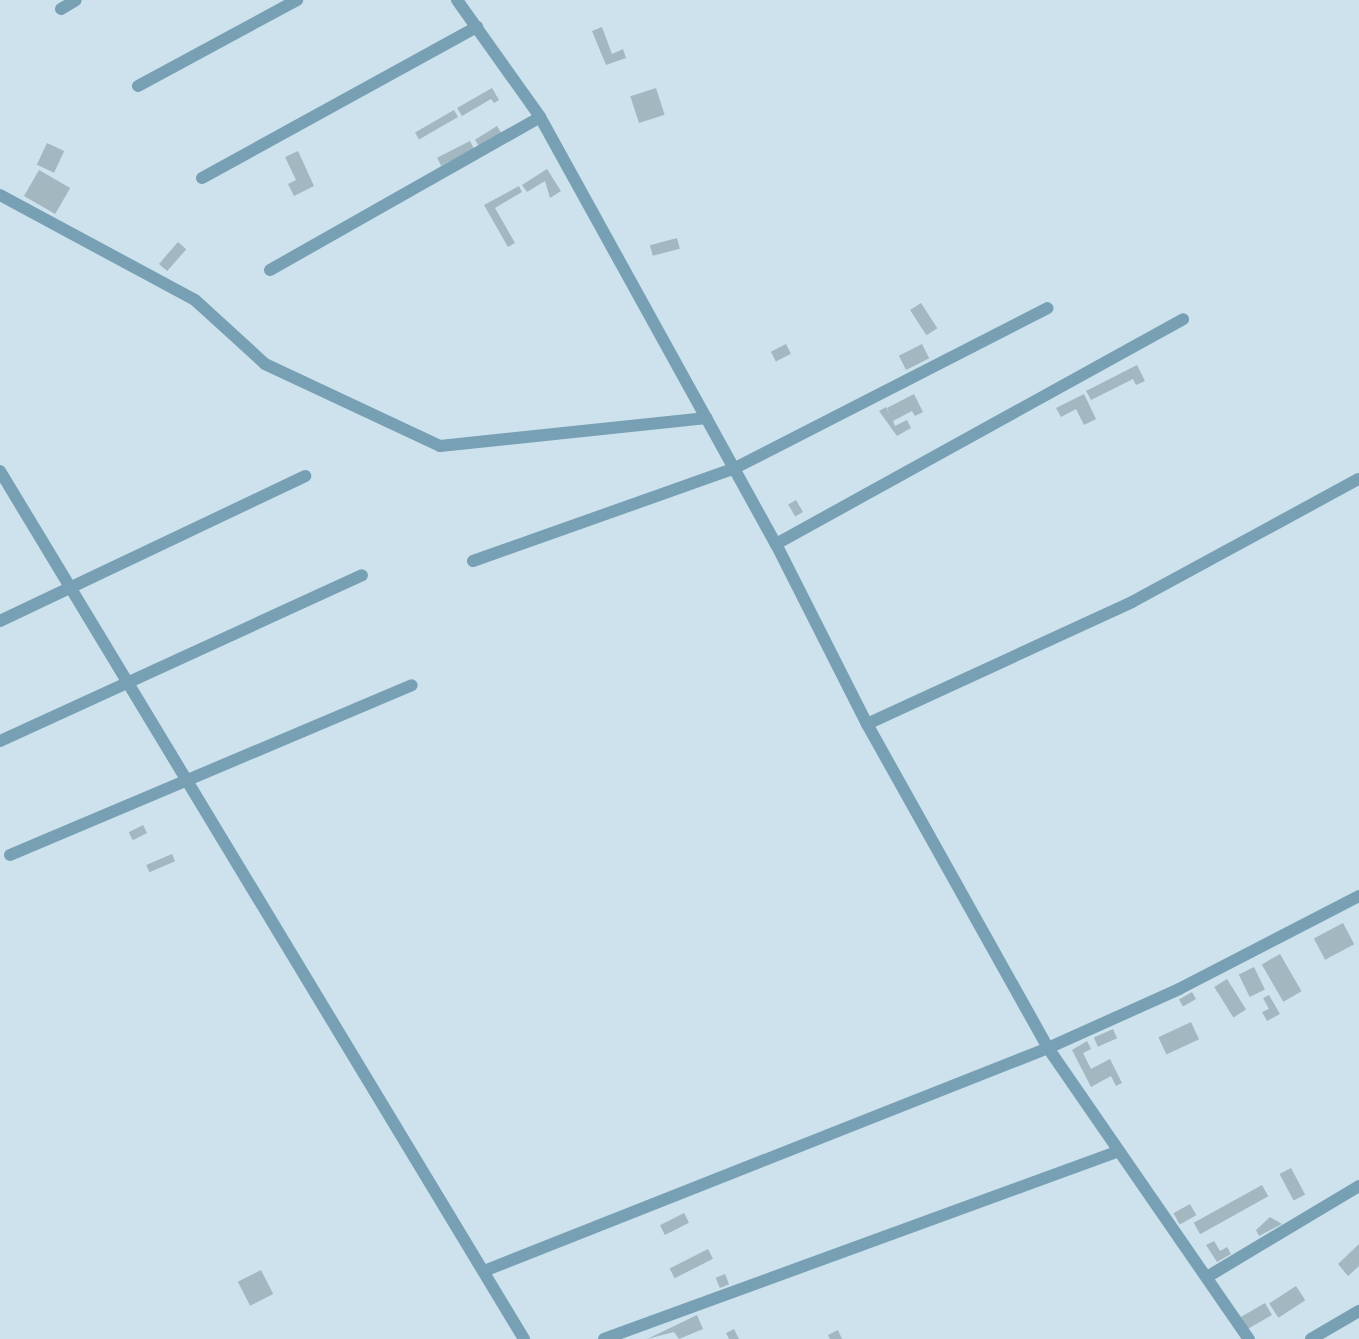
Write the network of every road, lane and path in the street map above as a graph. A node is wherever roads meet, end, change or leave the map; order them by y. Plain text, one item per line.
1 (76, 0) edge
2 (296, 0) edge
3 (457, 0) edge
4 (61, 9) dead end
5 (477, 27) junction
6 (138, 86) dead end
7 (540, 117) junction
8 (202, 178) dead end
9 (0, 195) edge
10 (270, 270) dead end
11 (1047, 308) dead end
12 (1183, 319) dead end
13 (707, 418) junction
14 (735, 468) junction
15 (0, 471) edge
16 (304, 476) dead end
17 (1359, 479) edge
18 (776, 544) junction
19 (473, 561) dead end
20 (362, 575) dead end
21 (70, 586) junction
22 (0, 621) edge
23 (128, 683) junction
24 (412, 685) dead end
25 (867, 724) junction
26 (0, 741) edge
27 (186, 779) junction
28 (10, 855) dead end
29 (1359, 896) edge
30 (1048, 1048) junction
31 (1119, 1151) junction
32 (1359, 1186) edge
33 (484, 1271) junction
34 (1207, 1277) junction
35 (1359, 1311) edge
36 (524, 1339) edge
37 (604, 1339) edge
38 (1249, 1339) edge
39 (1311, 1339) edge

1 - 4 street
2 - 6 street
3 - 5 street
5 - 7 street
5 - 8 street
7 - 10 street
7 - 13 street
9 - 13 street
11 - 14 street
12 - 18 street
13 - 14 street
14 - 18 street
14 - 19 street
15 - 21 street
16 - 21 street
17 - 25 street
18 - 25 street
20 - 23 street
21 - 22 street
21 - 23 street
23 - 26 street
23 - 27 street
24 - 27 street
25 - 30 street
27 - 28 street
27 - 33 street
29 - 30 street
30 - 31 street
30 - 33 street
31 - 34 street
31 - 37 street
32 - 34 street
33 - 36 street
34 - 38 street
35 - 39 street

